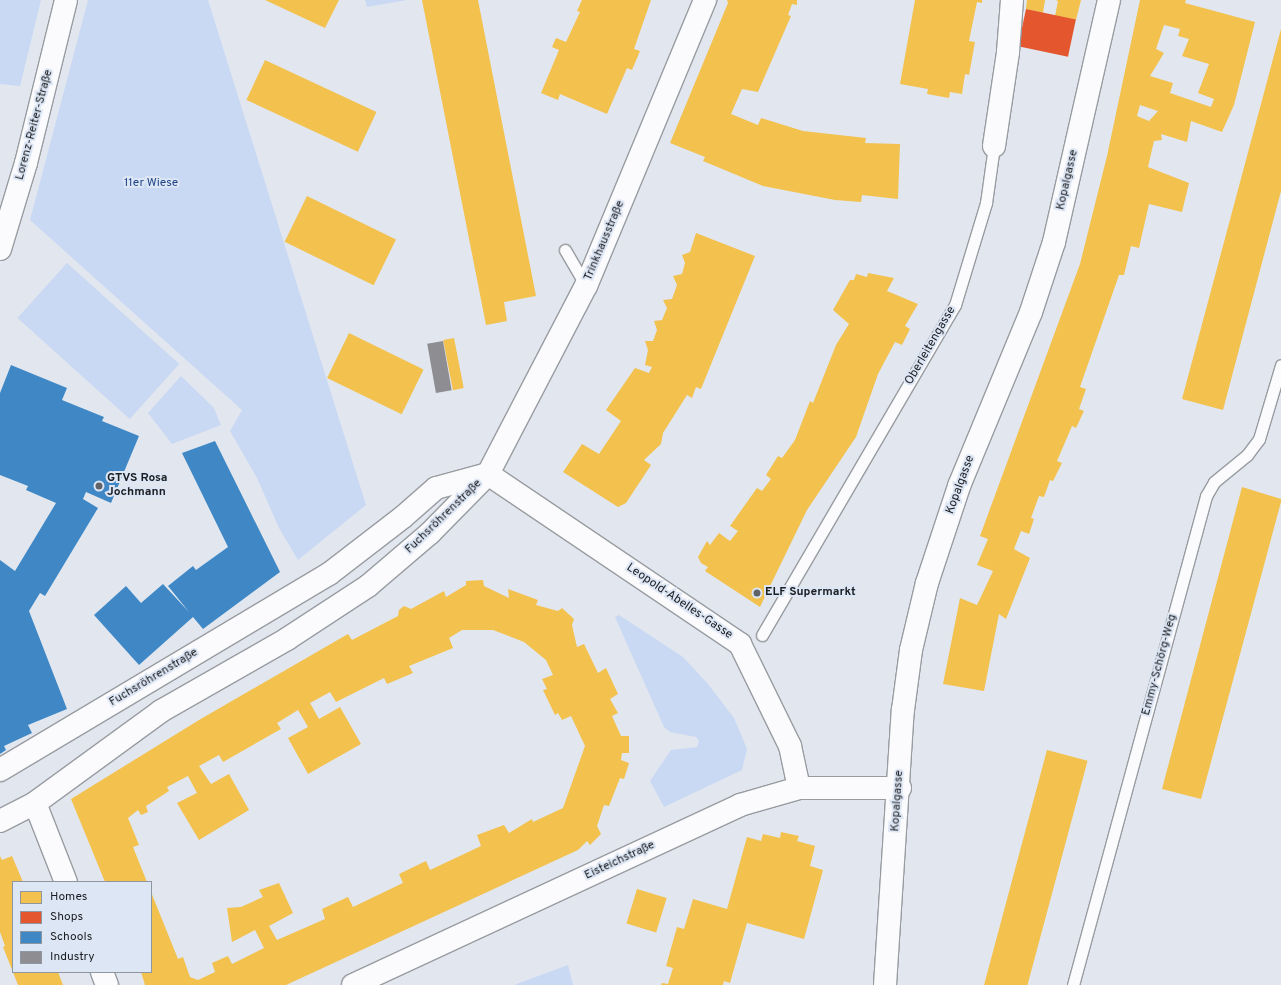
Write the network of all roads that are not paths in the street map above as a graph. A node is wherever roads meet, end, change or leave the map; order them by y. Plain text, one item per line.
1 (66, 0) edge
2 (1012, 0) edge
3 (1109, 0) edge
4 (704, 2) edge
5 (994, 146) joint
6 (0, 249) edge
7 (565, 250) dead end
8 (586, 286) junction
9 (1281, 365) edge
10 (488, 474) junction
11 (762, 635) dead end
12 (0, 770) edge
13 (799, 788) junction
14 (900, 788) junction
15 (35, 803) junction
16 (0, 821) edge
17 (66, 881) edge
18 (102, 973) edge
19 (107, 985) edge
20 (353, 985) edge
21 (885, 985) edge
22 (1073, 985) edge

1 - 6 street, Lorenz-Reiter-Straße
2 - 5 street, Oberleitengasse
3 - 14 street, Kopalgasse
4 - 8 street, Trinkhausstraße
5 - 11 lane, Oberleitengasse
7 - 8 lane
8 - 10 street, Trinkhausstraße
9 - 22 lane, Emmy-Schörg-Weg
10 - 12 street, Fuchsröhrenstraße
10 - 13 street, Leopold-Abelles-Gasse
10 - 15 street, Fuchsröhrenstraße
13 - 14 street, Eisteichstraße
13 - 20 street, Eisteichstraße
14 - 21 street, Kopalgasse
15 - 16 street, Fuchsröhrenstraße
15 - 17 street
18 - 19 street

